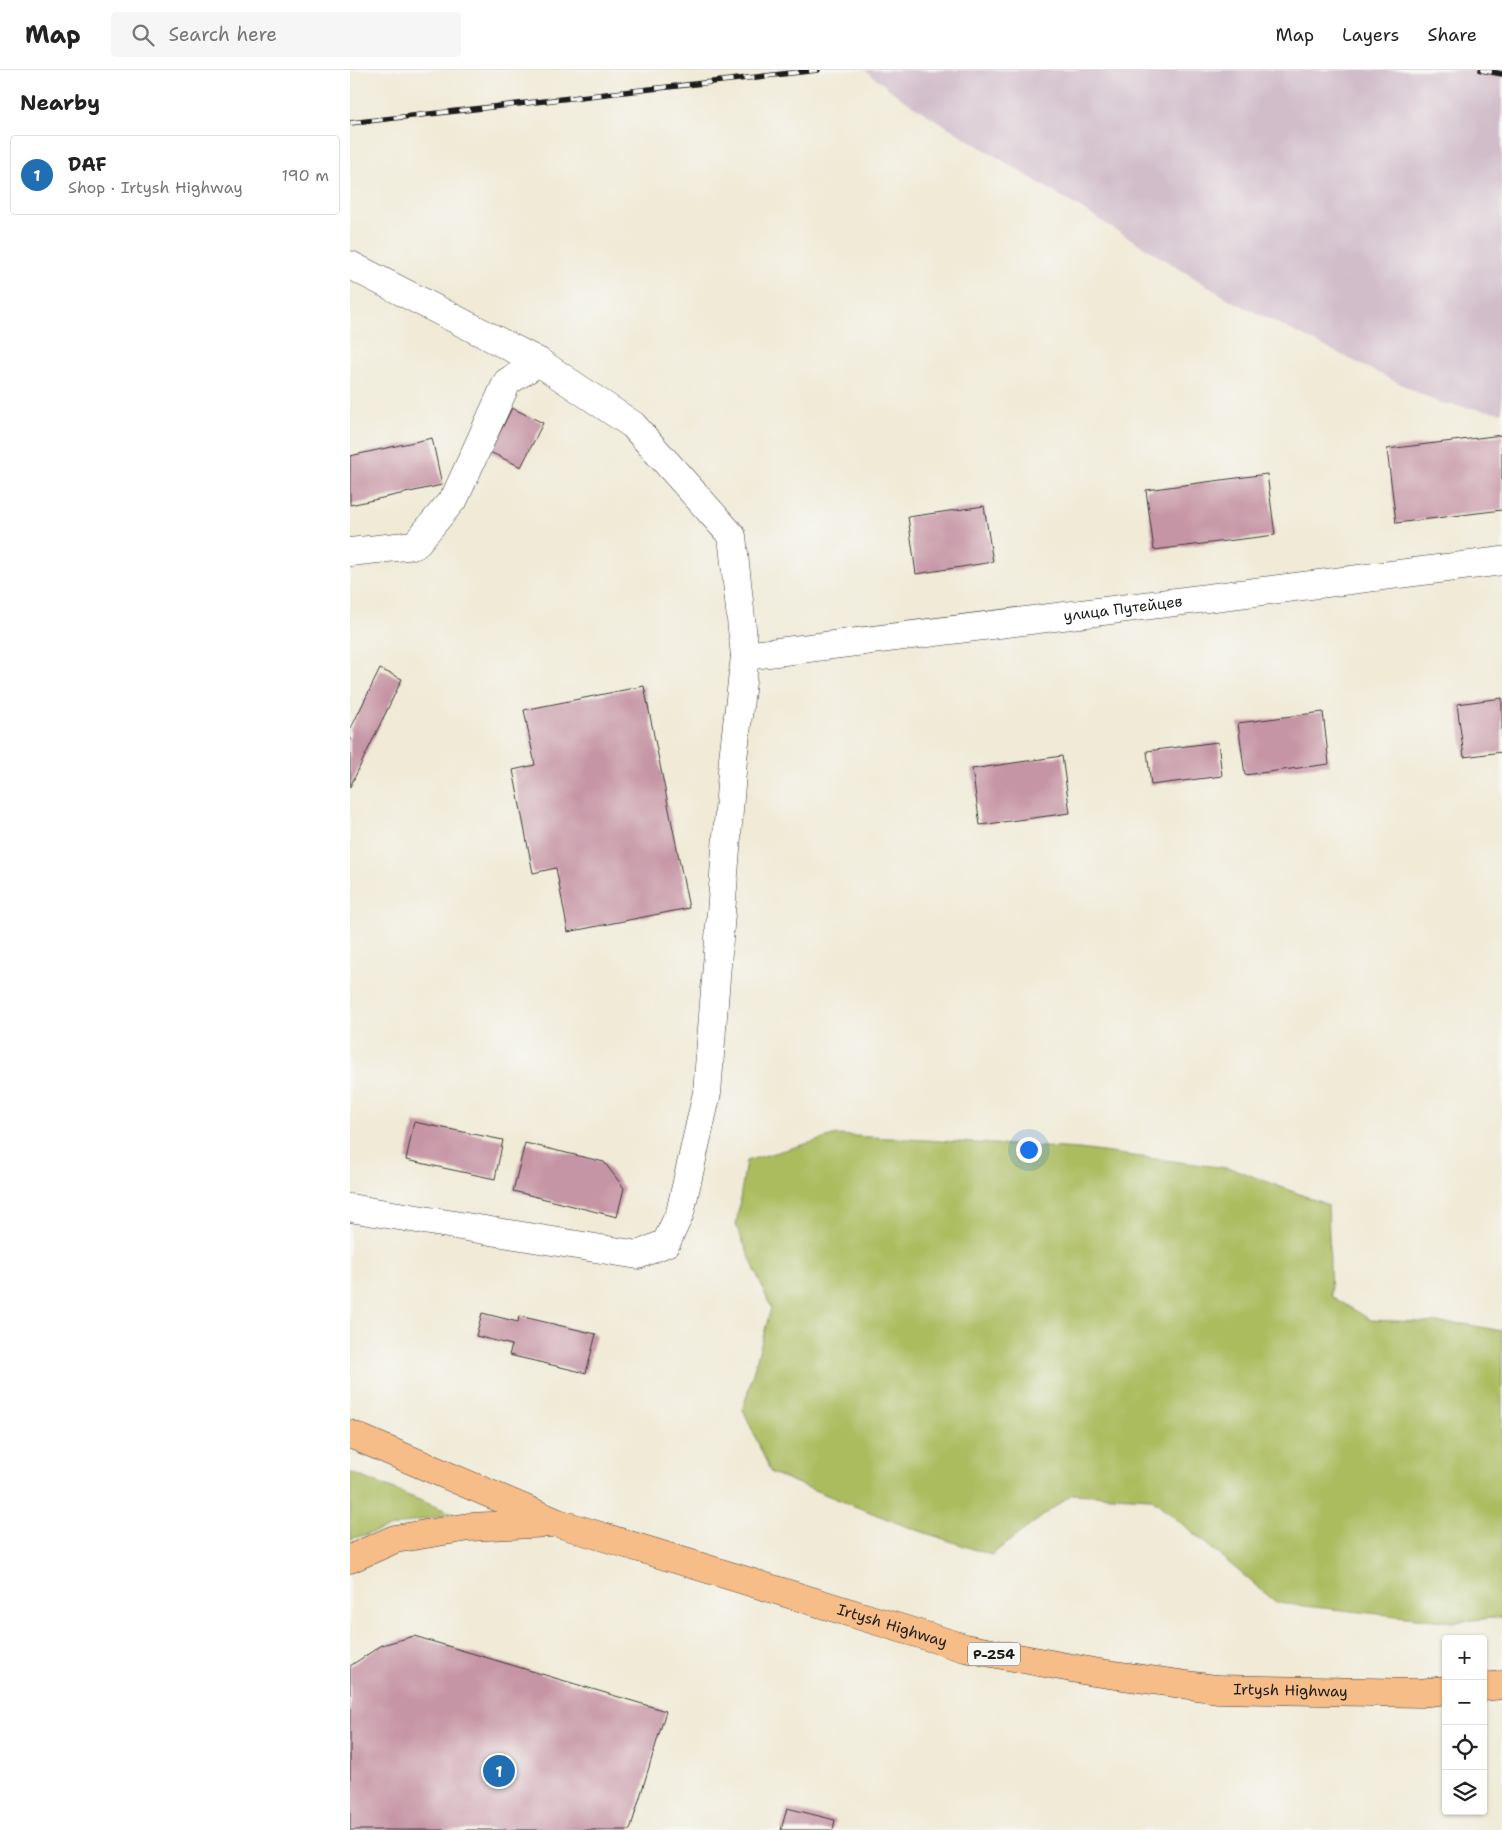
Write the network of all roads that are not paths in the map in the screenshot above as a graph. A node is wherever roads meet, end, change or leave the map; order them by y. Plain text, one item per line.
1 (350, 265) edge
2 (539, 362) junction
3 (350, 552) edge
4 (1502, 561) edge
5 (745, 656) junction
6 (350, 1208) edge
7 (350, 1434) edge
8 (558, 1523) junction
9 (350, 1558) edge
10 (1502, 1685) edge
11 (1487, 1687) edge
12 (1442, 1690) edge

1 - 2 street
2 - 3 street
2 - 5 street
4 - 5 street, улица Путейцев
5 - 6 street
7 - 8 highway
8 - 9 highway
8 - 12 highway, Irtysh Highway / Р-254
10 - 11 highway

